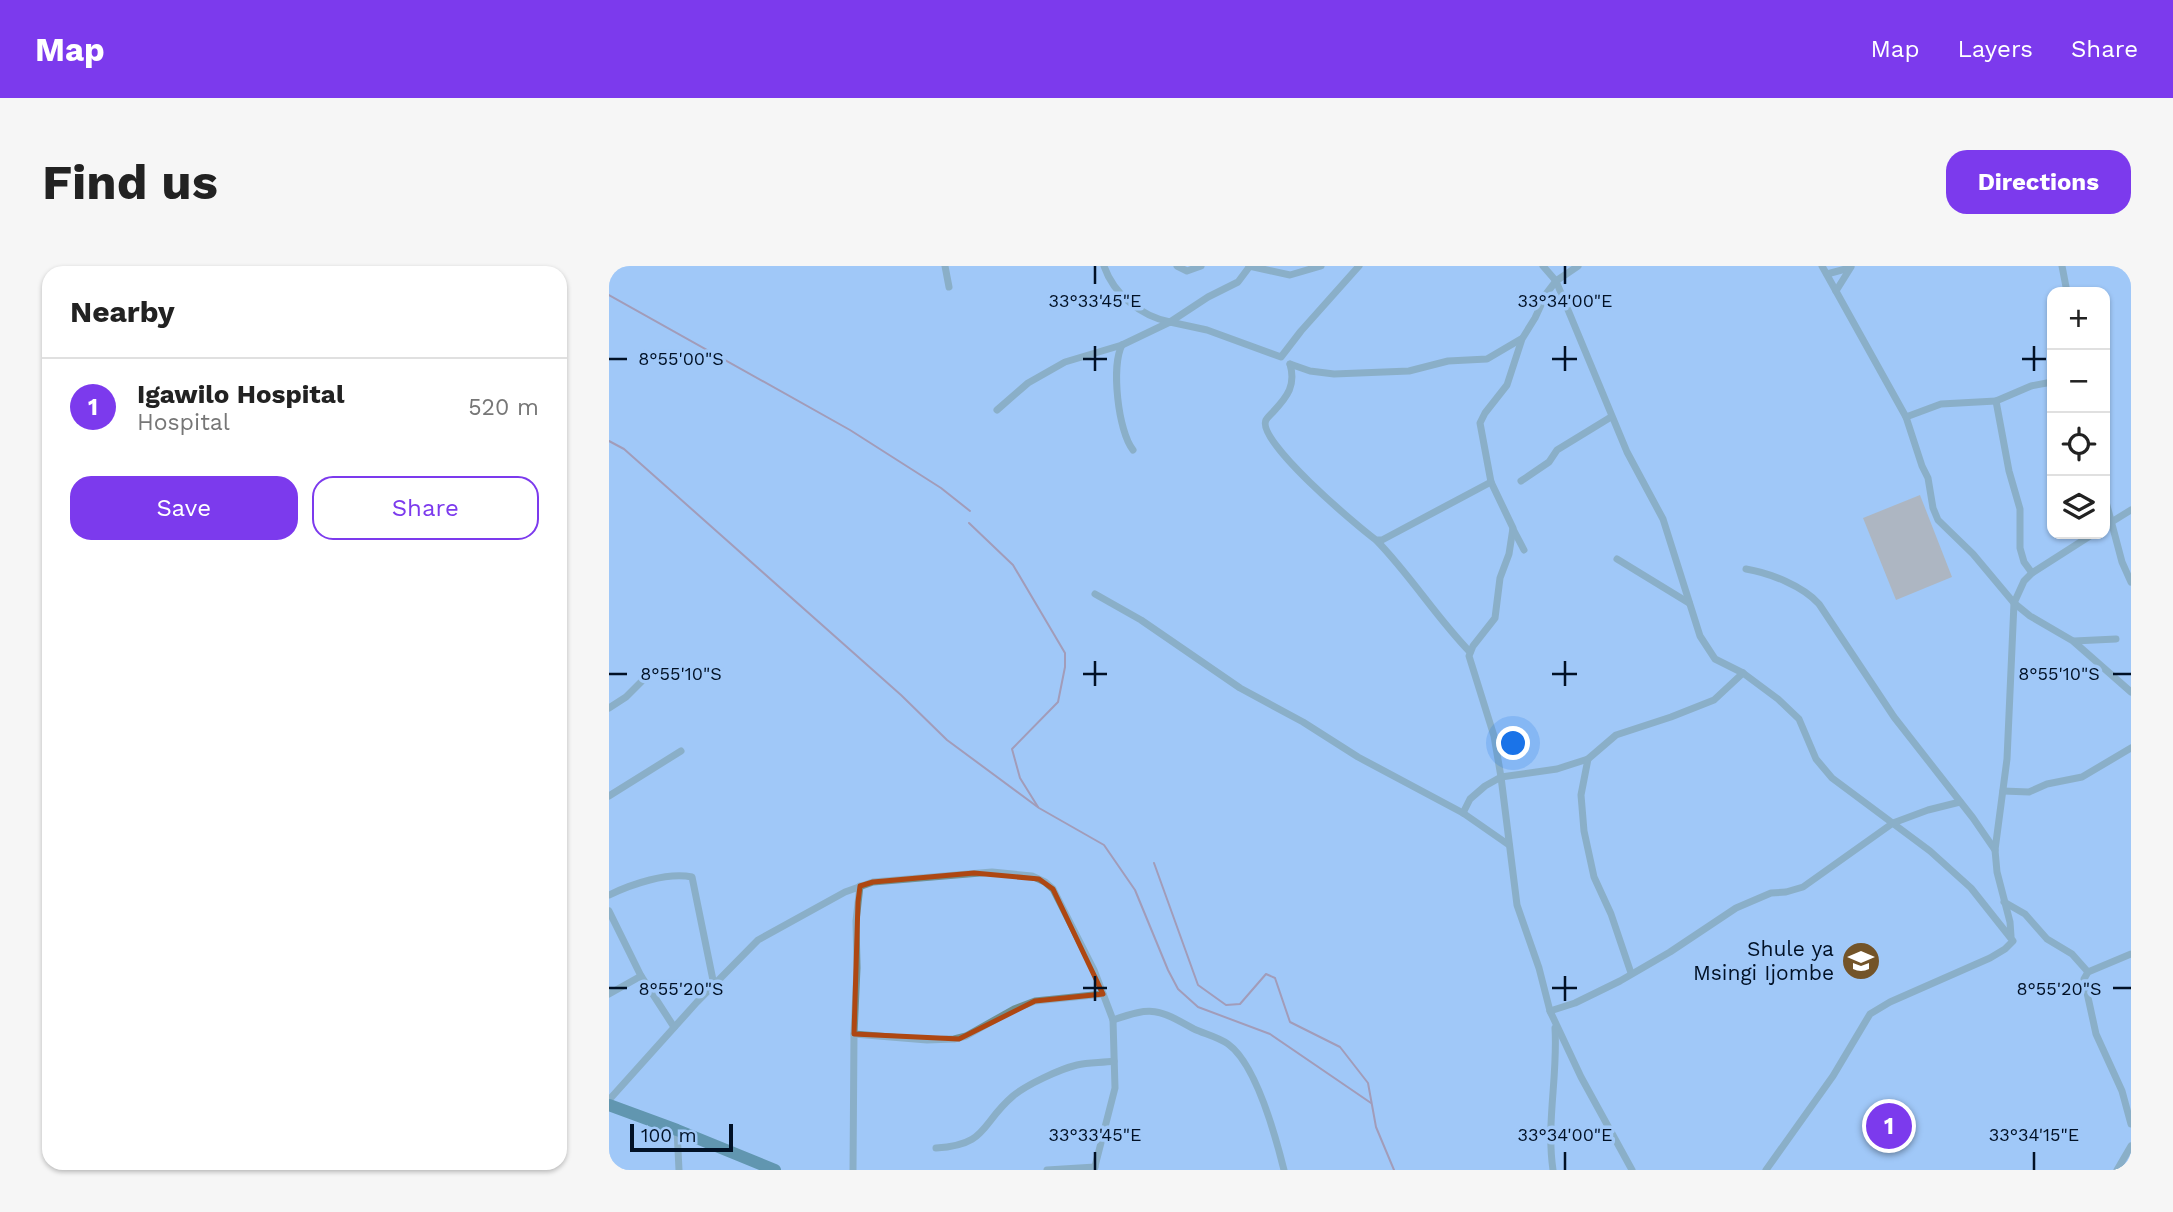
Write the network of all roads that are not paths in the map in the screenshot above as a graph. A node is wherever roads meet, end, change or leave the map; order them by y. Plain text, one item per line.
1 (944, 266) edge
2 (1104, 266) edge
3 (1177, 266) edge
4 (1201, 266) edge
5 (1250, 266) edge
6 (1321, 266) edge
7 (1359, 266) edge
8 (1543, 266) edge
9 (1578, 266) edge
10 (1822, 266) edge
11 (2062, 266) edge
12 (1852, 267) edge
13 (1827, 274) junction
14 (1556, 281) junction
15 (949, 287) dead end
16 (2066, 287) edge
17 (1836, 290) junction
18 (1170, 322) junction
19 (1522, 339) junction
20 (1122, 345) junction
21 (1281, 357) junction
22 (1290, 365) junction
23 (2047, 383) edge
24 (1996, 401) junction
25 (997, 411) dead end
26 (1611, 417) junction
27 (1906, 417) junction
28 (1133, 450) dead end
29 (1521, 481) dead end
30 (1491, 482) junction
31 (2131, 510) edge
32 (2110, 522) edge
33 (1513, 528) junction
34 (2110, 532) edge
35 (2085, 539) edge
36 (1376, 540) junction
37 (1524, 550) dead end
38 (1617, 559) dead end
39 (1746, 569) dead end
40 (2032, 573) junction
41 (2131, 582) edge
42 (1095, 594) dead end
43 (1689, 603) junction
44 (2014, 603) junction
45 (2116, 639) dead end
46 (2073, 641) junction
47 (1470, 652) junction
48 (1743, 673) junction
49 (642, 681) dead end
50 (2131, 692) edge
51 (609, 708) edge
52 (2131, 748) edge
53 (681, 751) dead end
54 (1587, 759) junction
55 (1501, 777) junction
56 (2003, 791) junction
57 (609, 796) edge
58 (1961, 802) junction
59 (1463, 813) junction
60 (1892, 823) junction
61 (1509, 845) junction
62 (1995, 850) junction
63 (860, 886) junction
64 (609, 895) edge
65 (2004, 902) junction
66 (609, 911) edge
67 (2011, 936) junction
68 (2130, 955) edge
69 (2131, 966) edge
70 (2088, 972) junction
71 (1631, 973) junction
72 (641, 976) junction
73 (714, 985) junction
74 (609, 994) edge
75 (1103, 994) junction
76 (1550, 1011) junction
77 (1113, 1020) junction
78 (674, 1027) junction
79 (854, 1034) junction
80 (1114, 1061) junction
81 (609, 1100) edge
82 (609, 1105) edge
83 (2131, 1124) edge
84 (677, 1130) junction
85 (2131, 1146) edge
86 (936, 1147) dead end
87 (1095, 1168) edge
88 (679, 1170) edge
89 (775, 1170) edge
90 (853, 1170) edge
91 (1047, 1170) edge
92 (1285, 1170) edge
93 (1553, 1170) edge
94 (1632, 1170) edge
95 (1766, 1170) edge
96 (2117, 1170) edge

1 - 15 street
2 - 18 street
3 - 4 street
5 - 6 street
5 - 18 street
7 - 21 street
8 - 14 street
9 - 14 street
10 - 13 street
11 - 16 street
12 - 13 street
12 - 17 street
13 - 17 street
14 - 19 street
14 - 26 street
17 - 27 street
18 - 20 street
18 - 21 street
19 - 22 street
19 - 30 street
20 - 25 street
20 - 28 street
21 - 22 street
22 - 36 street
23 - 24 street
24 - 27 street
24 - 40 street
26 - 29 street
26 - 43 street
27 - 44 street
30 - 33 street
30 - 36 street
31 - 32 street
33 - 37 street
33 - 47 street
34 - 41 street
35 - 40 street
36 - 47 street
38 - 43 street
39 - 58 street
40 - 44 street
42 - 59 street
43 - 48 street
44 - 46 street
44 - 56 street
45 - 46 street
46 - 50 street
47 - 55 street
48 - 54 street
48 - 60 street
49 - 51 street
52 - 56 street
53 - 57 street
54 - 55 street
54 - 71 street
55 - 59 street
55 - 61 street
56 - 62 street
58 - 60 street
58 - 62 street
59 - 61 street
60 - 67 street
60 - 71 street
61 - 76 street
62 - 65 street
63 - 73 street
63 - 75 street
63 - 79 street
64 - 73 street
65 - 67 street
65 - 70 street
66 - 72 street
67 - 95 street
68 - 69 street
68 - 70 street
70 - 83 street
71 - 76 street
72 - 74 street
72 - 78 street
73 - 78 street
75 - 77 street
75 - 79 street
76 - 93 street
76 - 94 street
77 - 80 street
77 - 92 street
78 - 81 street
79 - 90 street
80 - 86 street
80 - 87 street
82 - 84 highway
84 - 88 street
84 - 89 highway
85 - 96 street
87 - 91 street

